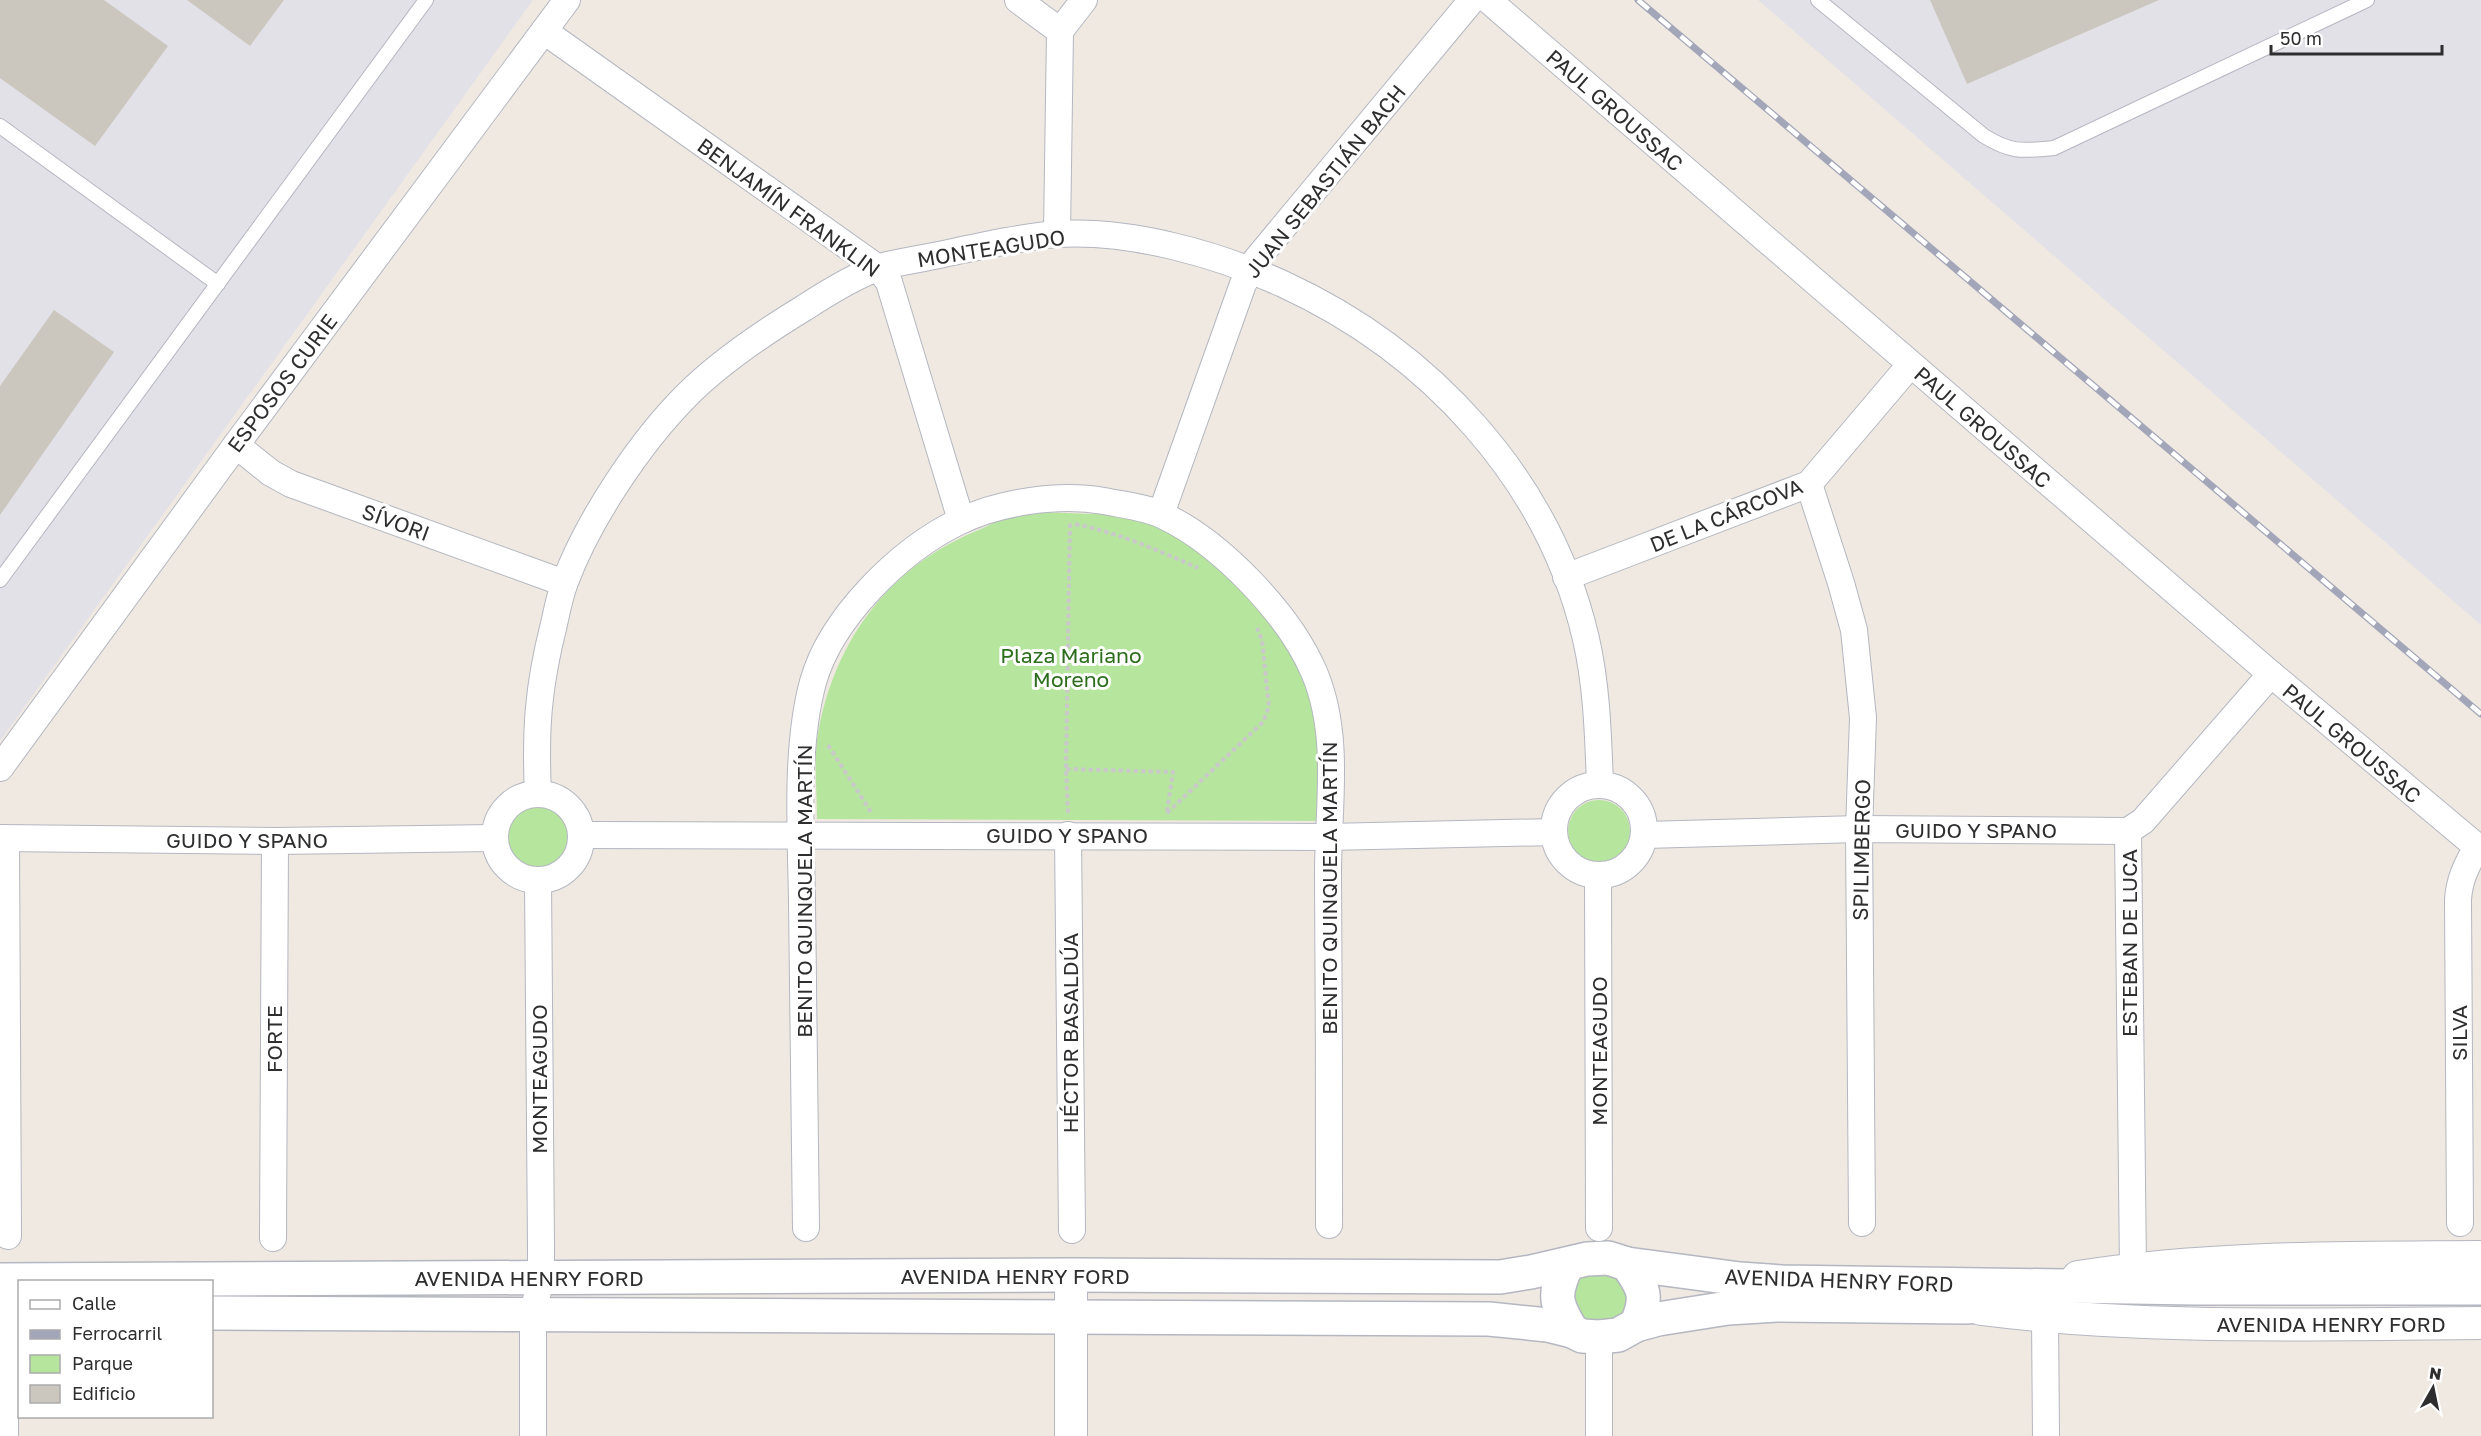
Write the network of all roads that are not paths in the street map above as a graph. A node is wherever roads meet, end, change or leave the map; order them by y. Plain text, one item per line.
1 (426, 0) edge
2 (567, 0) edge
3 (1018, 0) edge
4 (1084, 0) edge
5 (1472, 0) edge
6 (1488, 0) edge
7 (1818, 0) edge
8 (2367, 0) edge
9 (544, 31) junction
10 (1060, 31) junction
11 (0, 126) edge
12 (1057, 234) junction
13 (878, 268) junction
14 (1251, 269) junction
15 (218, 284) junction
16 (1910, 364) junction
17 (236, 445) junction
18 (1809, 484) junction
19 (1161, 514) junction
20 (962, 520) junction
21 (1566, 577) junction
22 (0, 580) edge
23 (564, 583) junction
24 (2271, 674) junction
25 (0, 768) edge
26 (1600, 784) junction
27 (538, 794) junction
28 (1859, 829) junction
29 (2128, 831) junction
30 (1554, 832) junction
31 (801, 835) junction
32 (1068, 835) junction
33 (1645, 835) junction
34 (581, 836) junction
35 (1328, 837) junction
36 (3, 838) edge
37 (495, 838) junction
38 (275, 841) junction
39 (2479, 849) edge
40 (1598, 875) junction
41 (538, 880) junction
42 (1862, 1223) dead end
43 (2460, 1223) dead end
44 (1329, 1226) dead end
45 (806, 1228) dead end
46 (1599, 1228) dead end
47 (1072, 1230) dead end
48 (8, 1236) dead end
49 (273, 1238) dead end
50 (2481, 1257) edge
51 (1627, 1264) junction
52 (1567, 1265) junction
53 (2133, 1268) junction
54 (1071, 1275) junction
55 (541, 1278) junction
56 (3, 1280) edge
57 (2027, 1284) junction
58 (2196, 1288) junction
59 (2481, 1288) edge
60 (1965, 1307) junction
61 (8, 1312) edge
62 (213, 1313) edge
63 (533, 1313) junction
64 (2045, 1317) junction
65 (1072, 1318) junction
66 (2481, 1323) edge
67 (1636, 1325) junction
68 (1586, 1334) junction
69 (5, 1436) edge
70 (533, 1436) edge
71 (1071, 1436) edge
72 (1599, 1436) edge
73 (2046, 1436) edge

1 - 15 lane
2 - 9 street, ESPOSOS CURIE
3 - 10 street
4 - 10 street
5 - 14 street, JUAN SEBASTIÁN BACH
6 - 16 street, PAUL GROUSSAC
7 - 8 lane
9 - 13 street, BENJAMÍN FRANKLIN
9 - 17 street, ESPOSOS CURIE
10 - 12 street
11 - 15 lane
12 - 13 street, MONTEAGUDO
12 - 14 street, MONTEAGUDO
13 - 20 street, BENJAMÍN FRANKLIN
13 - 23 street, MONTEAGUDO
14 - 19 street, JUAN SEBASTIÁN BACH
14 - 21 street, MONTEAGUDO
15 - 22 lane
16 - 18 street, DE LA CÁRCOVA
16 - 24 street, PAUL GROUSSAC
17 - 23 street, SÍVORI
17 - 25 street, ESPOSOS CURIE
18 - 21 street, DE LA CÁRCOVA
18 - 28 street, SPILIMBERGO
19 - 20 street, BENITO QUINQUELA MARTÍN
19 - 35 street, BENITO QUINQUELA MARTÍN
20 - 31 street, BENITO QUINQUELA MARTÍN
21 - 26 street, MONTEAGUDO
23 - 27 street, MONTEAGUDO
24 - 29 street, ESTEBAN DE LUCA
24 - 39 street, PAUL GROUSSAC
26 - 30 street
26 - 33 street
27 - 34 street
27 - 37 street
28 - 29 street, GUIDO Y SPANO
28 - 33 street, GUIDO Y SPANO
28 - 42 street, SPILIMBERGO
29 - 53 street, ESTEBAN DE LUCA
30 - 35 street, GUIDO Y SPANO
30 - 40 street
31 - 32 street, GUIDO Y SPANO
31 - 34 street, GUIDO Y SPANO
31 - 45 street, BENITO QUINQUELA MARTÍN
32 - 35 street, GUIDO Y SPANO
32 - 47 street, HÉCTOR BASALDÚA
33 - 40 street
34 - 41 street
35 - 44 street, BENITO QUINQUELA MARTÍN
36 - 38 street, GUIDO Y SPANO
36 - 48 street
37 - 38 street, GUIDO Y SPANO
37 - 41 street
38 - 49 street, FORTE
39 - 43 street, SILVA
40 - 46 street, MONTEAGUDO
41 - 55 street, MONTEAGUDO
50 - 53 street, AVENIDA HENRY FORD
51 - 52 main road, AVENIDA HENRY FORD
51 - 57 main road, AVENIDA HENRY FORD
51 - 67 main road
52 - 54 main road, AVENIDA HENRY FORD
52 - 68 main road
53 - 57 street, AVENIDA HENRY FORD
54 - 55 main road, AVENIDA HENRY FORD
54 - 65 street
55 - 56 main road, AVENIDA HENRY FORD
55 - 63 street, MONTEAGUDO
56 - 61 street
57 - 58 main road, AVENIDA HENRY FORD
58 - 59 main road, AVENIDA HENRY FORD
58 - 60 main road, AVENIDA HENRY FORD
60 - 64 street, AVENIDA HENRY FORD
60 - 67 main road, AVENIDA HENRY FORD
61 - 69 street
62 - 63 main road, AVENIDA HENRY FORD
63 - 65 main road, AVENIDA HENRY FORD
63 - 70 street, MONTEAGUDO
64 - 66 street, AVENIDA HENRY FORD
64 - 73 street
65 - 68 main road, AVENIDA HENRY FORD
65 - 71 street
67 - 68 main road, AVENIDA HENRY FORD
68 - 72 street

